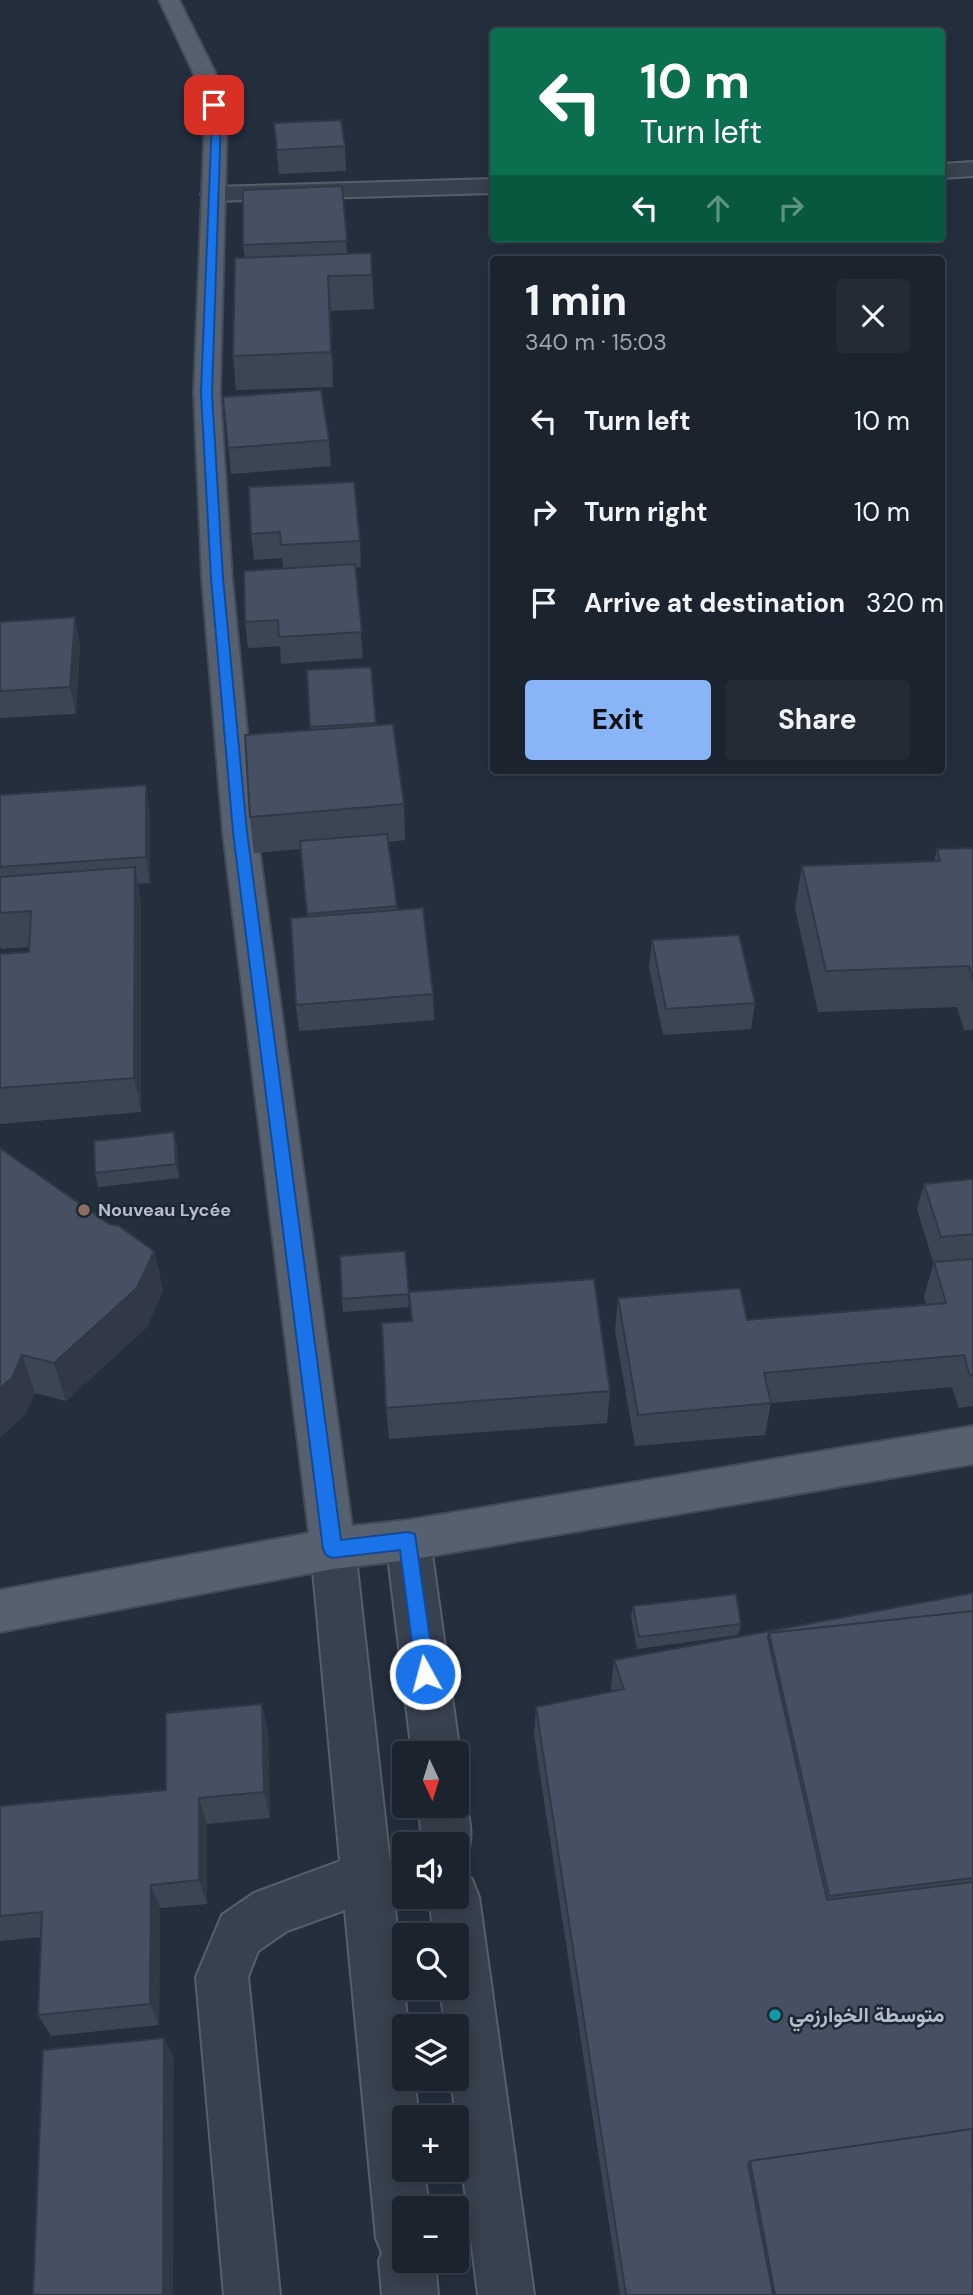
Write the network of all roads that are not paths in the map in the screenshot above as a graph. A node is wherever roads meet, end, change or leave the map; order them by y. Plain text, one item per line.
1 (169, 0) edge
2 (973, 169) edge
3 (945, 171) edge
4 (490, 186) edge
5 (213, 194) junction
6 (973, 1445) edge
7 (408, 1540) junction
8 (332, 1549) junction
9 (0, 1611) edge
10 (434, 1741) edge
11 (367, 1877) junction
12 (456, 1909) edge
13 (400, 2196) edge
14 (408, 2273) edge
15 (252, 2295) edge
16 (410, 2295) edge
17 (506, 2295) edge

1 - 5 main road
2 - 3 street
4 - 5 street
5 - 8 main road
6 - 7 main road
7 - 8 main road
7 - 10 street
8 - 9 main road
8 - 11 street
11 - 13 street
11 - 15 street
12 - 17 street
14 - 16 street

